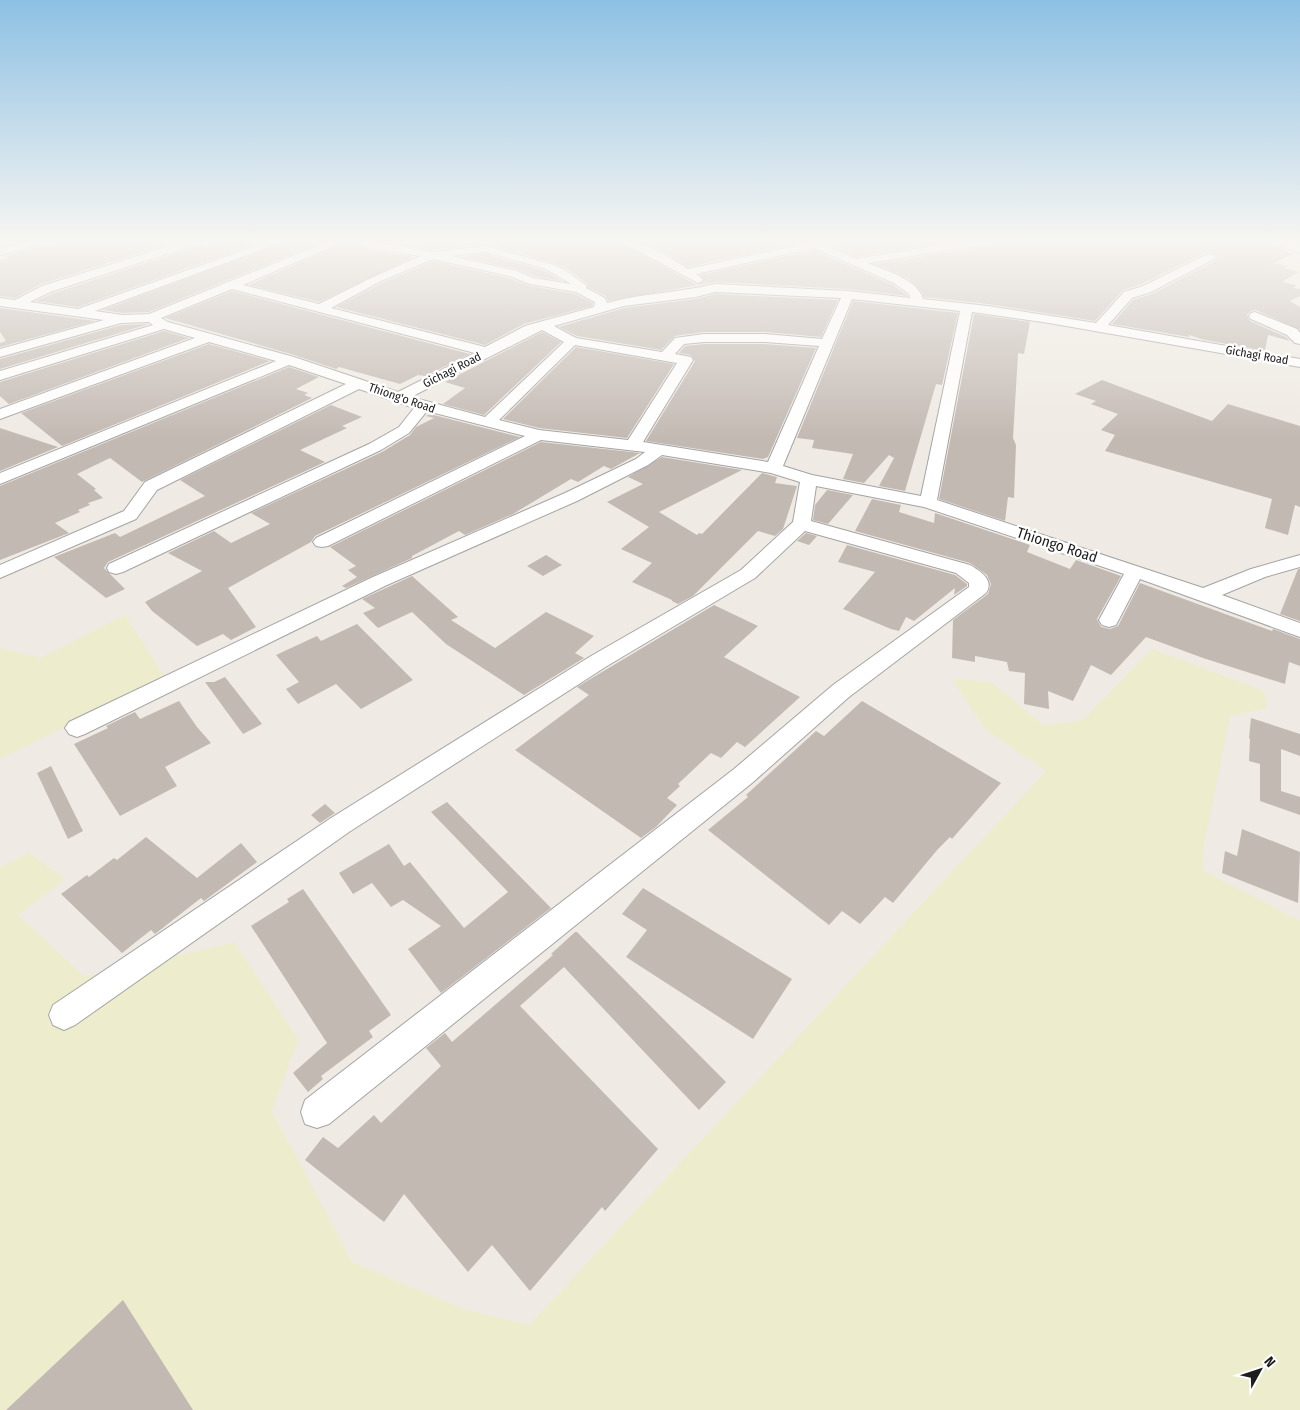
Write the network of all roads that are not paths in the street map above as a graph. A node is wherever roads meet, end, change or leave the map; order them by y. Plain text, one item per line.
1 (7, 307) edge
2 (19, 307) edge
3 (98, 307) edge
4 (189, 307) edge
5 (311, 307) edge
6 (323, 307) edge
7 (606, 307) edge
8 (843, 307) edge
9 (957, 307) edge
10 (1118, 307) edge
11 (600, 308) joint
12 (967, 308) junction
13 (319, 309) junction
14 (13, 311) junction
15 (81, 313) junction
16 (1255, 316) dead end
17 (122, 319) junction
18 (157, 322) junction
19 (545, 326) junction
20 (1100, 328) junction
21 (210, 337) junction
22 (572, 340) junction
23 (1300, 340) edge
24 (826, 343) junction
25 (1300, 345) edge
26 (488, 352) junction
27 (0, 353) edge
28 (666, 356) junction
29 (289, 360) junction
30 (1298, 362) edge
31 (0, 376) edge
32 (360, 383) junction
33 (400, 397) junction
34 (423, 406) junction
35 (0, 414) edge
36 (487, 424) junction
37 (539, 436) junction
38 (634, 445) junction
39 (659, 449) junction
40 (774, 468) junction
41 (0, 479) edge
42 (809, 479) junction
43 (928, 503) junction
44 (802, 524) junction
45 (322, 542) dead end
46 (1300, 561) edge
47 (116, 568) dead end
48 (1135, 571) junction
49 (0, 572) edge
50 (1202, 596) junction
51 (1109, 620) dead end
52 (1300, 630) edge
53 (77, 728) dead end
54 (64, 1015) dead end
55 (317, 1112) dead end

1 - 14 street, Thiong'o Road
2 - 14 street
3 - 15 street
4 - 18 street
5 - 13 street
6 - 13 street
7 - 11 street, Gichagi Road
8 - 24 street
9 - 12 street, Gichagi Road
10 - 20 street
11 - 19 street, Gichagi Road
12 - 20 street, Gichagi Road
12 - 43 street
13 - 26 street
14 - 15 street, Thiong'o Road
15 - 17 street, Thiong'o Road
16 - 23 street
17 - 18 street, Thiong'o Road
17 - 27 street
18 - 21 street, Thiong'o Road
18 - 31 street
19 - 22 street
19 - 26 street, Gichagi Road
20 - 30 street, Gichagi Road
21 - 29 street, Thiong'o Road
21 - 35 street
22 - 28 street
22 - 36 street
24 - 28 street
24 - 40 street
25 - 30 street
26 - 33 street, Gichagi Road
28 - 38 street
29 - 32 street, Thiong'o Road
29 - 41 street
32 - 33 street, Thiong'o Road
32 - 49 street
33 - 34 street, Thiong'o Road
34 - 36 street, Thiong'o Road
34 - 47 street
36 - 37 street, Thiong'o Road
37 - 38 street, Thiong'o Road
37 - 45 street
38 - 39 street, Thiong'o Road
39 - 40 street, Thiong'o Road
39 - 53 street
40 - 42 street, Thiong'o Road
42 - 43 street, Thiongo Road
42 - 44 street
43 - 48 street, Thiongo Road
44 - 54 street
44 - 55 street
46 - 50 street
48 - 50 street, Thiongo Road
48 - 51 street
50 - 52 street, Thiongo Road

